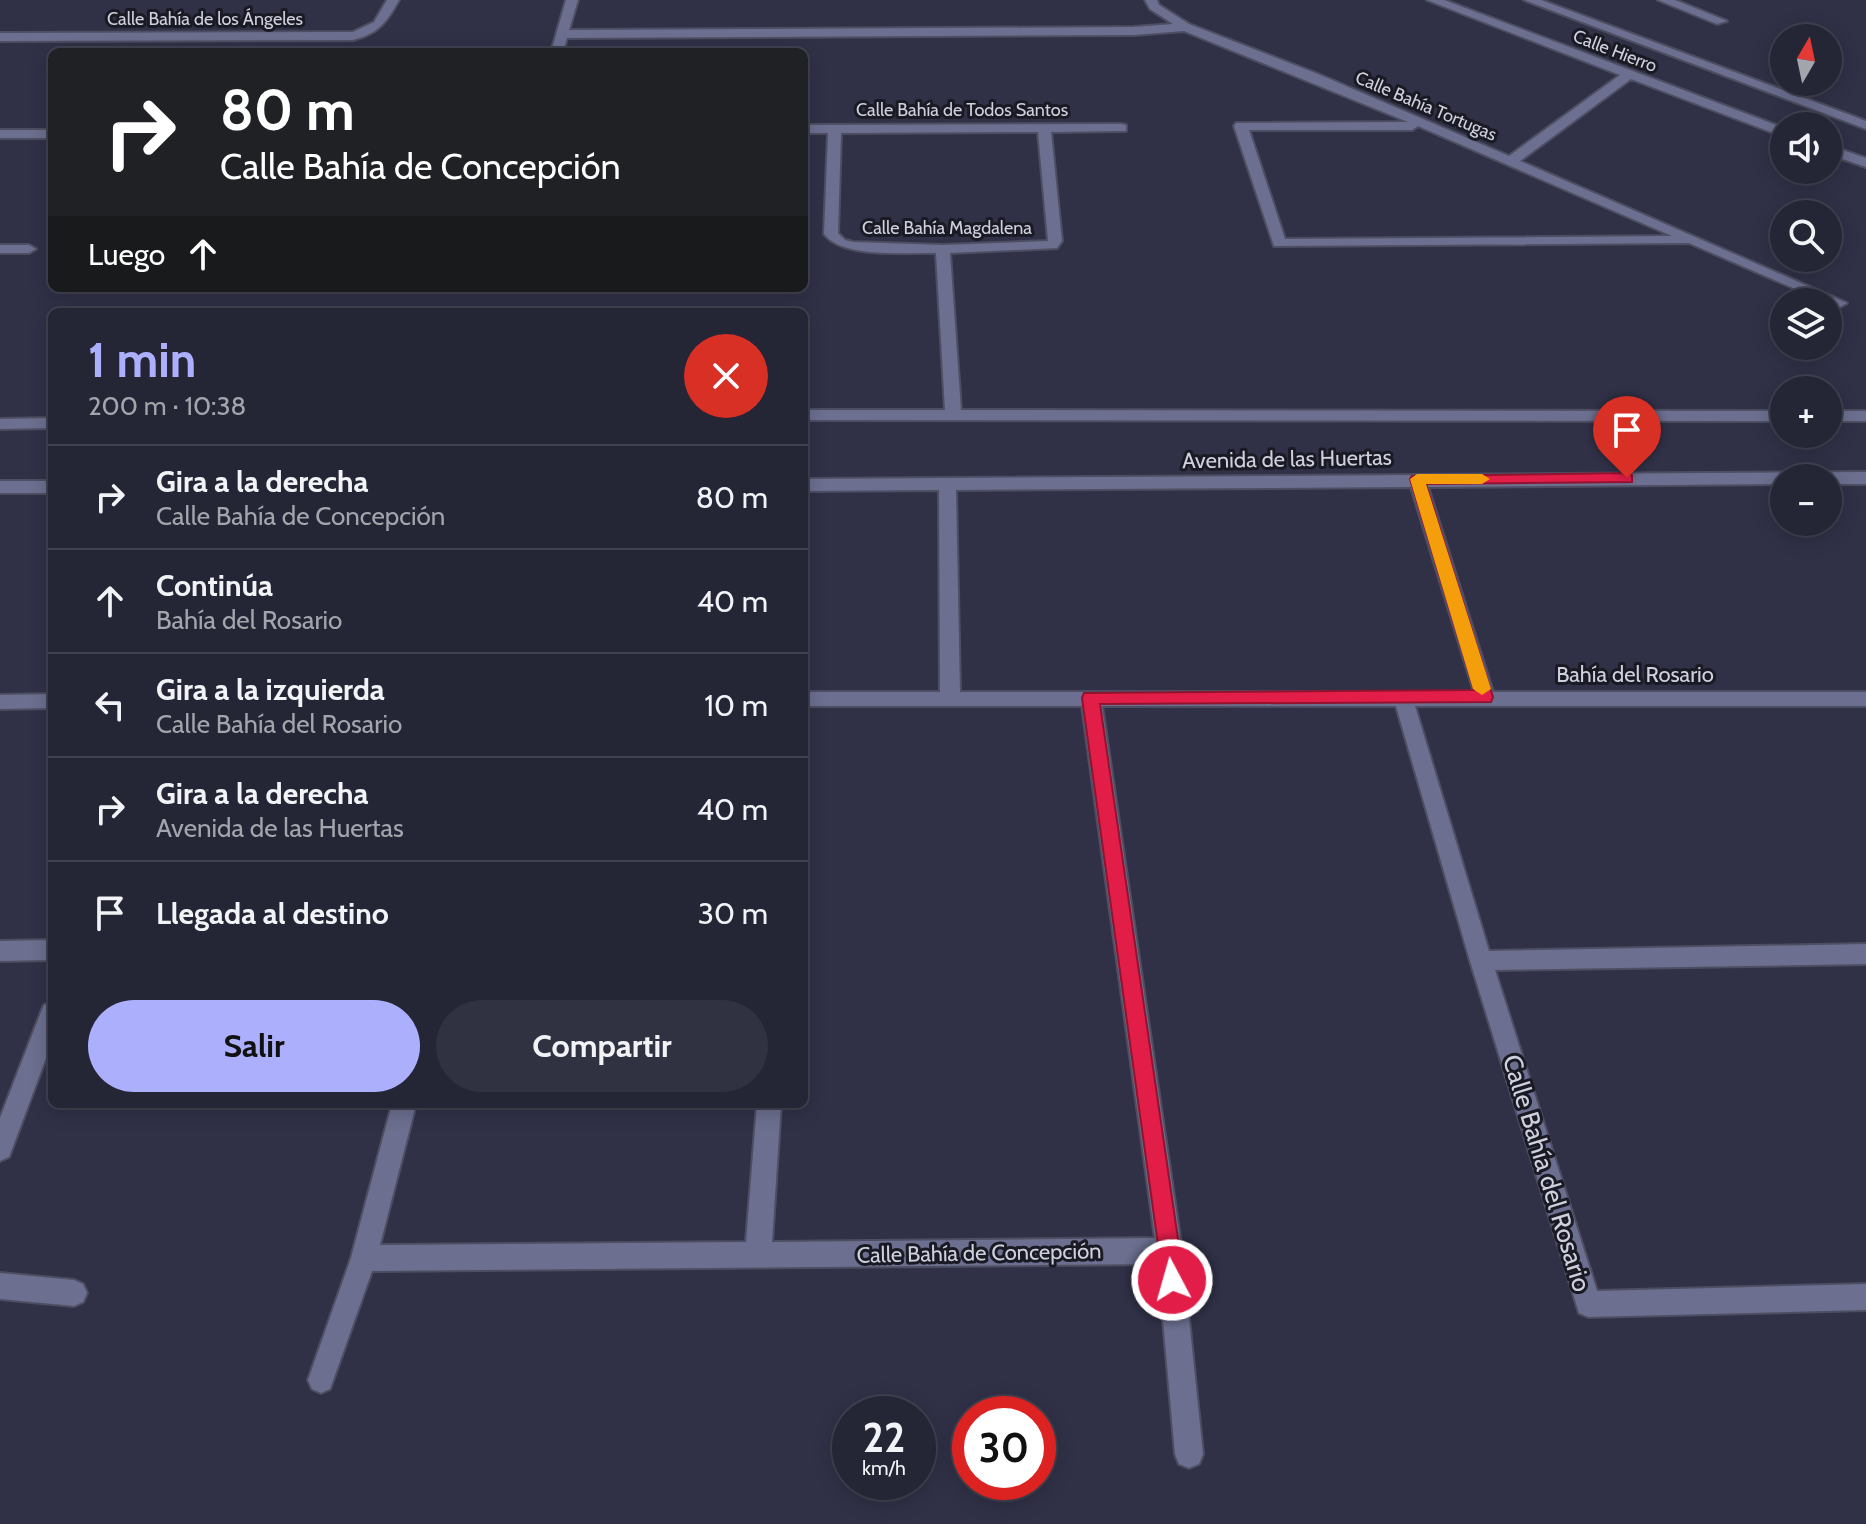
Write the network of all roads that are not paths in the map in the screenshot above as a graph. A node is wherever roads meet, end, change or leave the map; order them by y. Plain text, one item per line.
1 (393, 0) edge
2 (572, 0) edge
3 (1151, 0) edge
4 (1433, 0) edge
5 (1530, 0) edge
6 (1664, 0) edge
7 (1721, 21) dead end
8 (1185, 27) junction
9 (368, 33) junction
10 (563, 34) junction
11 (0, 37) edge
12 (362, 48) edge
13 (558, 48) edge
14 (1627, 76) junction
15 (1866, 125) edge
16 (1422, 126) junction
17 (1044, 128) junction
18 (1121, 128) dead end
19 (1770, 128) edge
20 (808, 129) edge
21 (835, 129) junction
22 (6, 134) edge
23 (48, 134) edge
24 (0, 149) edge
25 (1842, 154) edge
26 (1510, 162) junction
27 (1866, 163) edge
28 (1692, 239) junction
29 (0, 249) edge
30 (29, 249) dead end
31 (943, 249) junction
32 (1805, 288) edge
33 (953, 414) junction
34 (808, 415) edge
35 (1770, 416) edge
36 (1842, 416) edge
37 (1866, 416) edge
38 (48, 423) edge
39 (0, 424) edge
40 (1866, 478) edge
41 (1417, 479) junction
42 (947, 484) junction
43 (808, 485) edge
44 (0, 487) edge
45 (48, 487) edge
46 (1485, 697) junction
47 (950, 698) junction
48 (1091, 698) junction
49 (1403, 698) junction
50 (808, 699) edge
51 (1866, 699) edge
52 (48, 701) edge
53 (0, 702) edge
54 (48, 950) edge
55 (0, 951) edge
56 (1866, 954) edge
57 (1481, 961) junction
58 (48, 1023) edge
59 (403, 1108) edge
60 (769, 1108) edge
61 (0, 1149) edge
62 (1169, 1251) junction
63 (758, 1256) junction
64 (364, 1258) junction
65 (0, 1286) edge
66 (74, 1293) dead end
67 (1866, 1297) edge
68 (321, 1380) dead end
69 (1189, 1454) dead end

1 - 9 street
2 - 10 street
3 - 8 street, Calle Bahía Tortugas
4 - 14 street, Calle Hierro
5 - 15 street, Calle Hierro
6 - 7 street
8 - 10 street
8 - 16 street, Calle Bahía Tortugas
9 - 11 street, Calle Bahía de los Ángeles
9 - 12 street
10 - 13 street
14 - 19 street, Calle Hierro
14 - 26 street
16 - 26 street, Calle Bahía Tortugas
16 - 28 street, Calle Bahía Tortugas
17 - 18 street, Calle Bahía de Todos Santos
17 - 21 street, Calle Bahía de Todos Santos
17 - 31 street, Calle Bahía Magdalena
20 - 21 street, Calle Bahía de Todos Santos
21 - 31 street, Calle Bahía Magdalena
22 - 23 street
22 - 24 street
25 - 27 street
26 - 28 street, Calle Bahía Tortugas
28 - 32 street, Calle Bahía Tortugas
29 - 30 street
31 - 33 street
33 - 34 street, Avenida de las Huertas
33 - 35 street, Avenida de las Huertas
36 - 37 street
38 - 39 street
40 - 41 street, Avenida de las Huertas
41 - 42 street, Avenida de las Huertas
41 - 46 street
42 - 43 street, Avenida de las Huertas
42 - 47 street
44 - 45 street
46 - 49 street, Bahía del Rosario
46 - 51 street, Bahía del Rosario
47 - 48 street
47 - 50 street
48 - 49 street
48 - 62 street
49 - 57 street, Calle Bahía del Rosario
52 - 53 street
54 - 55 street
56 - 57 street
57 - 67 street, Calle Bahía del Rosario
58 - 61 street
59 - 64 street
60 - 63 street
62 - 63 street, Calle Bahía de Concepción
62 - 69 street
63 - 64 street, Calle Bahía de Concepción
64 - 68 street
65 - 66 street

